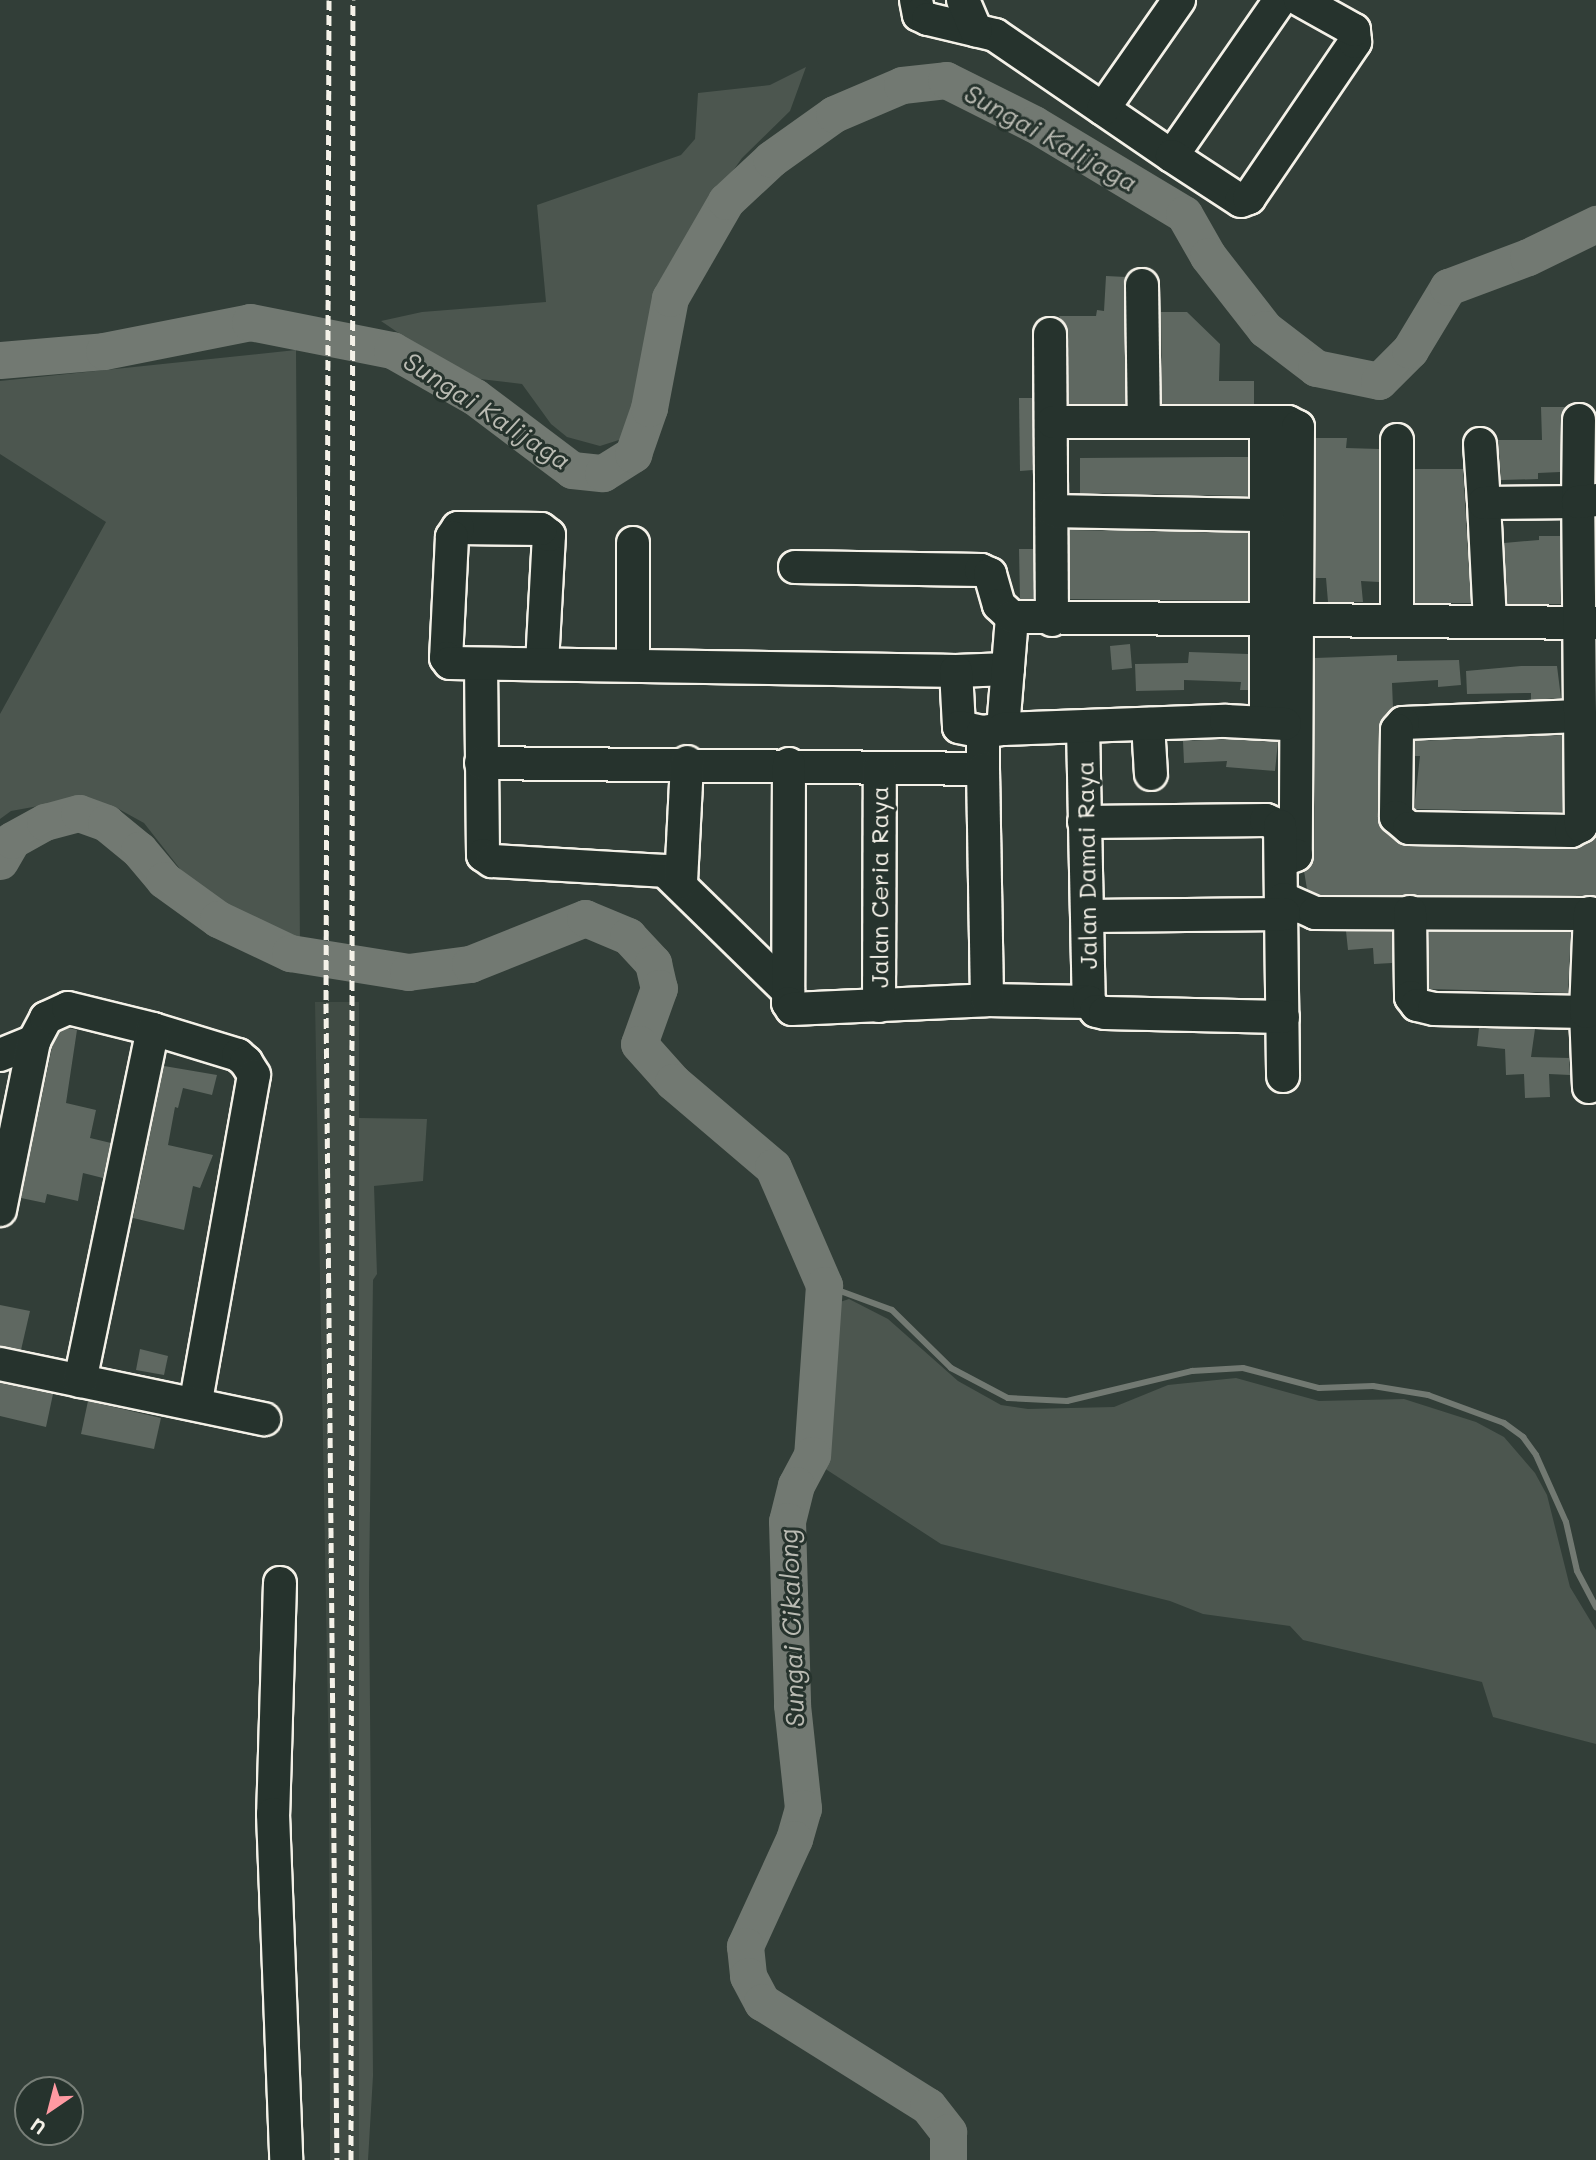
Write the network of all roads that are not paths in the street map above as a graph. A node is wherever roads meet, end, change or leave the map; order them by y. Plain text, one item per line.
1 (916, 0) edge
2 (963, 0) edge
3 (1179, 0) edge
4 (1300, 0) edge
5 (1268, 6) edge
6 (976, 30) junction
7 (1103, 108) junction
8 (1172, 156) junction
9 (1142, 285) dead end
10 (1050, 334) dead end
11 (1579, 420) dead end
12 (1144, 421) junction
13 (1053, 422) junction
14 (1266, 424) junction
15 (1397, 440) dead end
16 (1480, 444) dead end
17 (1587, 501) edge
18 (1484, 503) junction
19 (1054, 511) junction
20 (1268, 515) junction
21 (633, 543) dead end
22 (795, 567) dead end
23 (1012, 617) junction
24 (1283, 619) junction
25 (1052, 620) junction
26 (1397, 621) junction
27 (1490, 622) junction
28 (1586, 623) edge
29 (633, 663) junction
30 (481, 664) junction
31 (542, 664) junction
32 (1008, 669) junction
33 (956, 671) junction
34 (1580, 716) junction
35 (1148, 724) junction
36 (1280, 724) junction
37 (1083, 727) junction
38 (993, 731) junction
39 (687, 762) junction
40 (481, 763) junction
41 (789, 764) junction
42 (880, 768) junction
43 (983, 769) junction
44 (1151, 774) dead end
45 (1084, 822) junction
46 (1283, 860) junction
47 (681, 882) junction
48 (1290, 906) junction
49 (1410, 912) junction
50 (1593, 914) edge
51 (1088, 916) junction
52 (788, 991) junction
53 (987, 1000) junction
54 (1089, 1002) junction
55 (878, 1006) junction
56 (1586, 1012) junction
57 (1283, 1017) junction
58 (153, 1029) junction
59 (34, 1041) junction
60 (0, 1055) edge
61 (1283, 1076) dead end
62 (1589, 1087) dead end
63 (0, 1210) edge
64 (0, 1364) edge
65 (80, 1381) junction
66 (196, 1401) junction
67 (264, 1419) dead end
68 (280, 1583) dead end
69 (286, 2160) edge

1 - 6 street
2 - 6 street
3 - 7 street
4 - 8 street
5 - 8 street
6 - 7 street
7 - 8 street
9 - 12 street
10 - 13 street
11 - 17 street
12 - 13 street
12 - 14 street
13 - 19 street
14 - 20 street
14 - 24 street
15 - 26 street
16 - 18 street
17 - 18 street
17 - 28 street
18 - 27 street
19 - 20 street
19 - 25 street
20 - 24 street
21 - 29 street
22 - 23 street
23 - 25 street
23 - 32 street
24 - 25 street
24 - 26 street
24 - 36 street
26 - 27 street
27 - 28 street
28 - 34 street
29 - 31 street
29 - 33 street
30 - 31 street
30 - 31 street
30 - 40 street
32 - 33 street
32 - 38 street
33 - 38 street
34 - 34 street
35 - 36 street
35 - 37 street
35 - 44 street
36 - 46 street
37 - 38 street
37 - 45 street, Jalan Damai Raya
38 - 43 street
39 - 40 street
39 - 41 street
39 - 47 street
40 - 47 street
41 - 42 street
41 - 52 street
42 - 43 street
42 - 55 street, Jalan Ceria Raya
43 - 53 street
45 - 46 street
45 - 51 street, Jalan Damai Raya
46 - 48 street
47 - 52 street
48 - 49 street
48 - 51 street
48 - 57 street
49 - 50 street
49 - 56 street
50 - 56 street
51 - 54 street, Jalan Damai Raya
52 - 55 street
53 - 54 street
53 - 55 street
54 - 57 street
56 - 62 street
57 - 61 street
58 - 59 street
58 - 65 street
58 - 66 street
59 - 60 street
59 - 63 street
64 - 65 street
65 - 66 street
66 - 67 street
68 - 69 street

